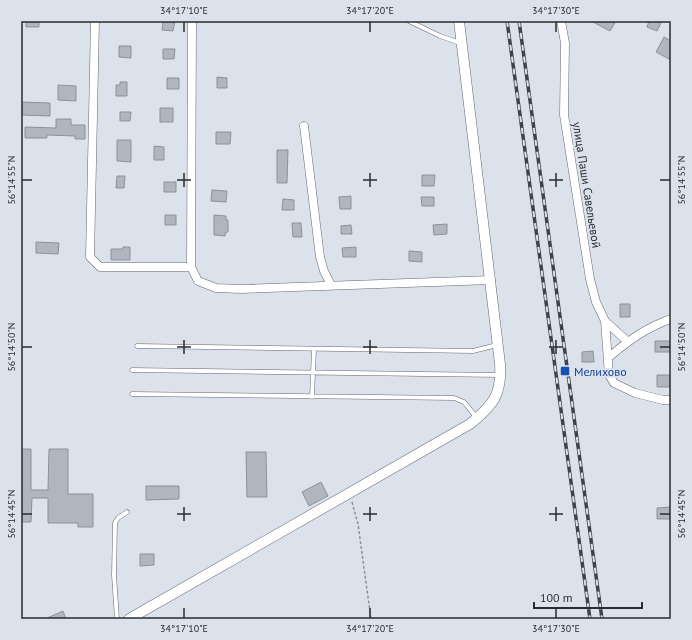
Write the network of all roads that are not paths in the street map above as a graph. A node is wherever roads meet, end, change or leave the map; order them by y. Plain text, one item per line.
1 (95, 21) edge
2 (192, 21) edge
3 (409, 21) edge
4 (459, 21) edge
5 (561, 21) edge
6 (462, 44) junction
7 (304, 126) dead end
8 (191, 267) junction
9 (491, 280) junction
10 (331, 285) junction
11 (671, 319) edge
12 (605, 321) junction
13 (627, 341) junction
14 (498, 345) junction
15 (137, 346) dead end
16 (314, 349) junction
17 (609, 357) junction
18 (132, 370) dead end
19 (312, 373) junction
20 (501, 375) junction
21 (132, 394) dead end
22 (312, 397) junction
23 (671, 400) edge
24 (477, 418) junction
25 (127, 512) dead end
26 (117, 619) edge
27 (129, 619) edge

1 - 8 street
2 - 8 street
3 - 6 lane
4 - 6 street
5 - 12 street, улица Паши Савельевой
6 - 9 street
7 - 10 street
8 - 10 street
9 - 10 street
9 - 14 street
11 - 13 street
12 - 13 street, улица Паши Савельевой
12 - 17 street
13 - 17 street
14 - 16 lane
14 - 20 street
15 - 16 lane
16 - 19 lane
17 - 23 street
18 - 19 lane
19 - 20 lane
19 - 22 lane
20 - 24 street
21 - 22 lane
22 - 24 lane
24 - 27 street
25 - 26 lane

